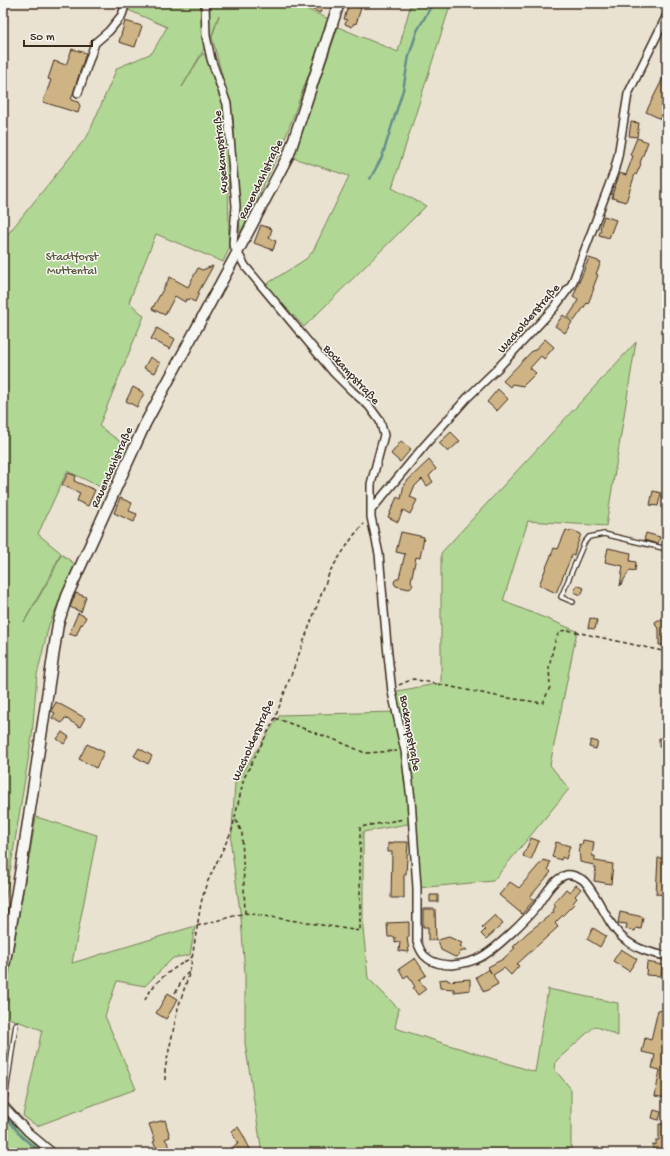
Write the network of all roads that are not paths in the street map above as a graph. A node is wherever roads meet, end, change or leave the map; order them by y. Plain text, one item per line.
1 (126, 3) edge
2 (205, 3) edge
3 (339, 3) edge
4 (667, 14) edge
5 (78, 93) dead end
6 (237, 253) junction
7 (372, 509) junction
8 (667, 549) edge
9 (573, 602) dead end
10 (667, 956) edge
11 (3, 972) edge
12 (16, 1024) dead end
13 (4, 1105) edge
14 (53, 1153) edge

1 - 5 street
2 - 6 street, Kusekampstraße
3 - 6 street, Rauendahlstraße
4 - 7 street, Wacholderstraße
6 - 7 street, Bockampstraße
6 - 11 street, Rauendahlstraße
7 - 10 street, Bockampstraße
8 - 9 lane
12 - 13 lane
13 - 14 street

